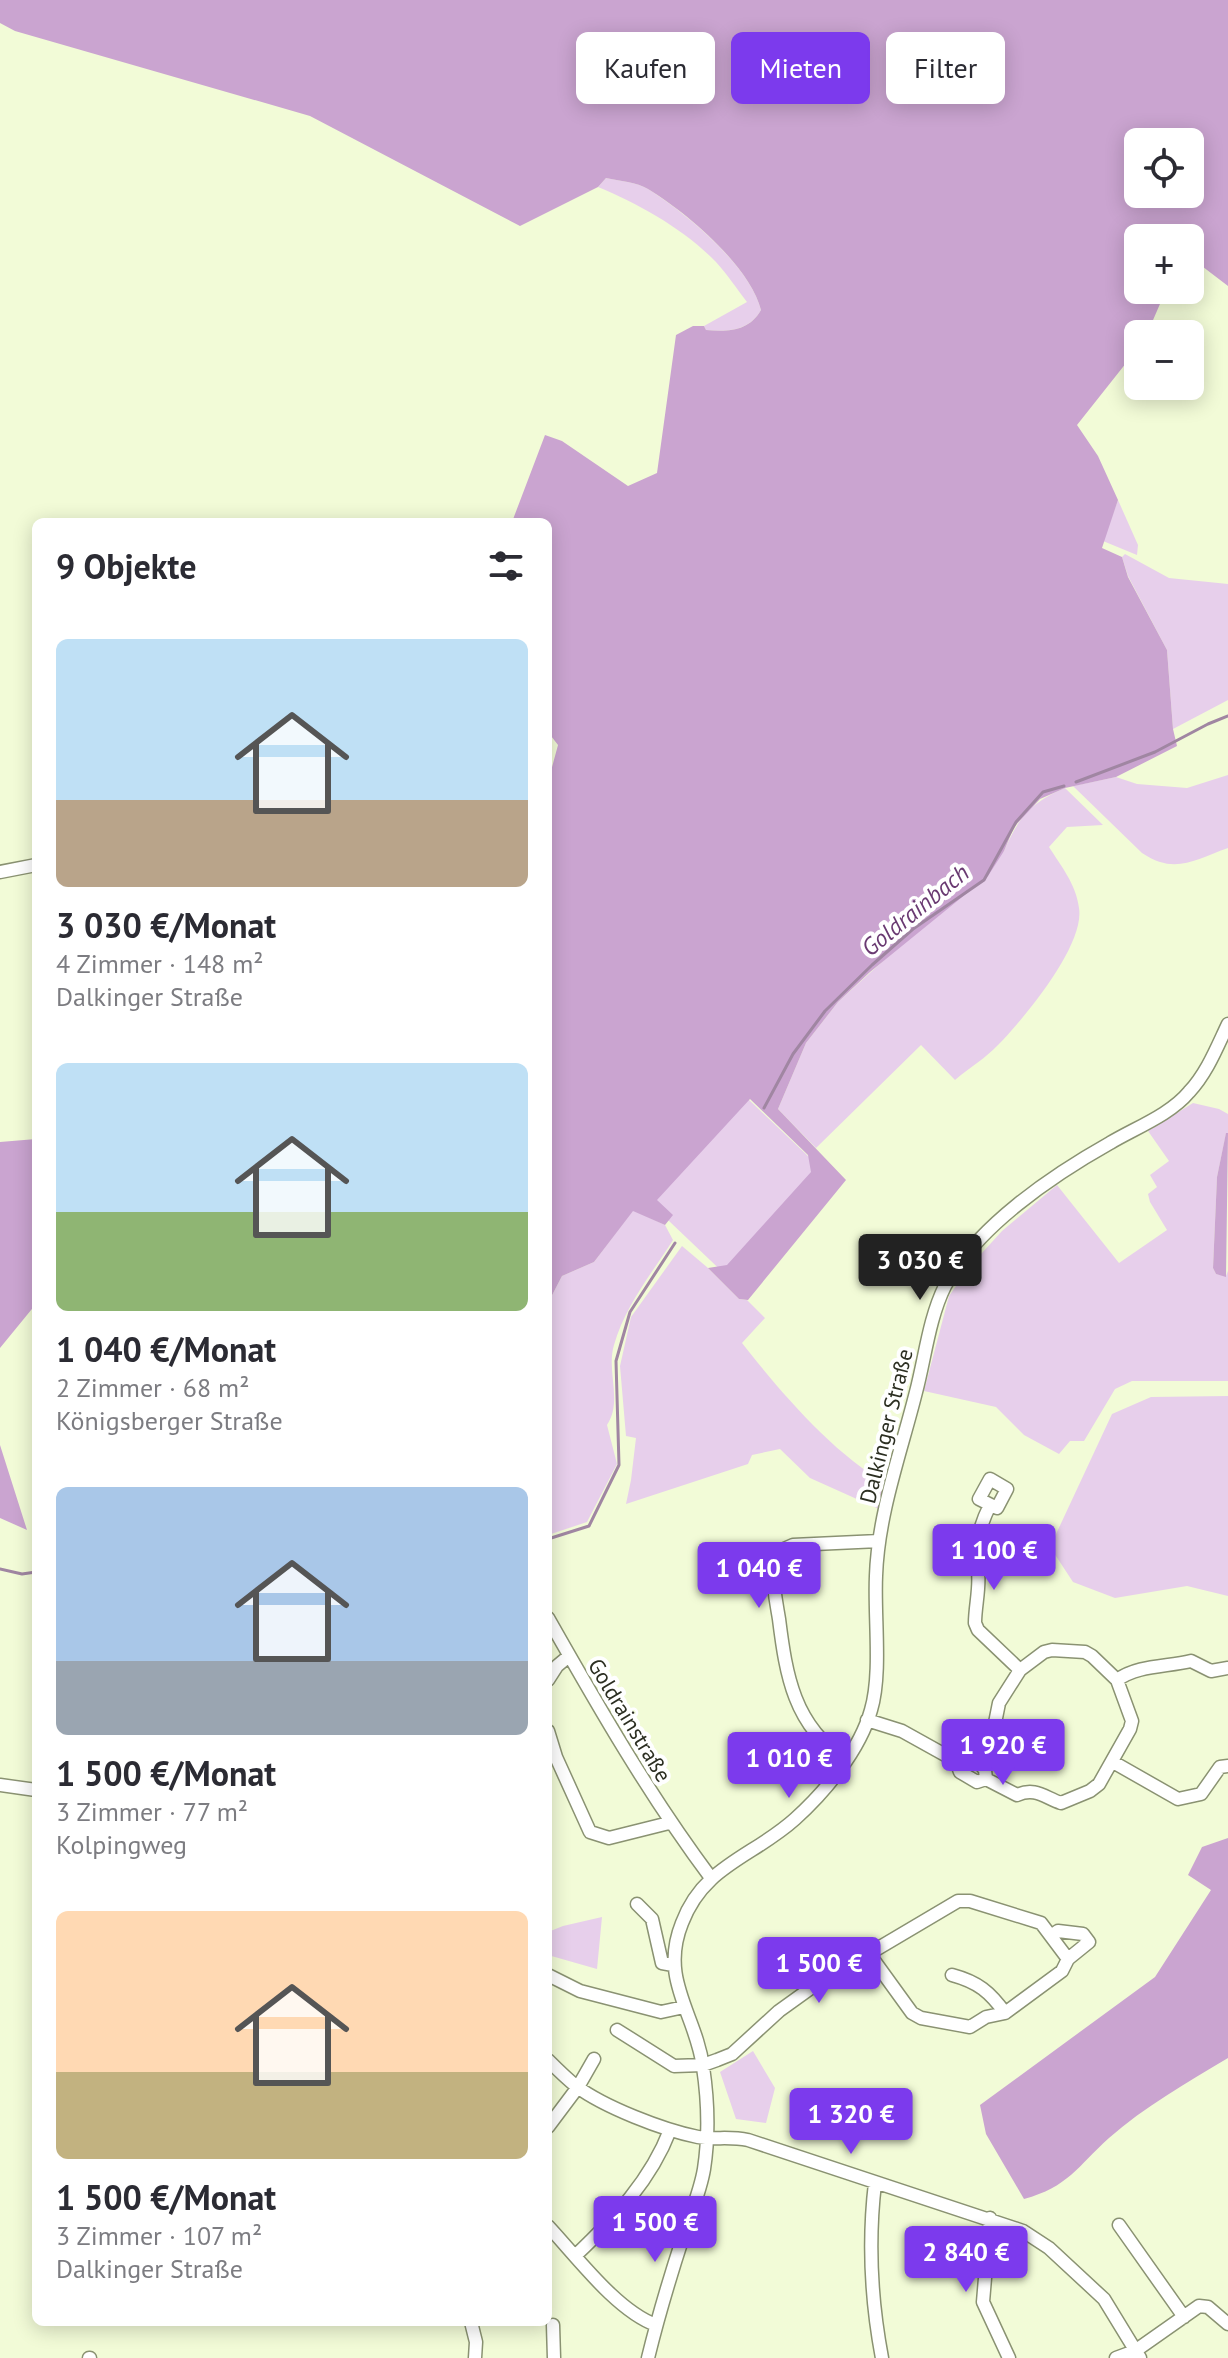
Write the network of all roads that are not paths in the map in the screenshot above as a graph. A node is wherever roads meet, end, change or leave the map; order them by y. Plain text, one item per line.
1 (32, 866) edge
2 (0, 872) edge
3 (1228, 1024) edge
4 (990, 1505) dead end
5 (879, 1541) junction
6 (552, 1625) edge
7 (569, 1656) junction
8 (1228, 1668) edge
9 (1020, 1670) junction
10 (552, 1674) edge
11 (1117, 1680) junction
12 (867, 1720) junction
13 (552, 1744) edge
14 (845, 1759) junction
15 (977, 1760) junction
16 (956, 1761) junction
17 (1113, 1762) junction
18 (1228, 1766) edge
19 (986, 1779) junction
20 (0, 1785) edge
21 (32, 1789) edge
22 (669, 1823) junction
23 (711, 1878) junction
24 (637, 1904) dead end
25 (1051, 1936) junction
26 (870, 1955) junction
27 (1068, 1959) junction
28 (673, 1965) junction
29 (952, 1975) dead end
30 (552, 1977) edge
31 (684, 2007) junction
32 (1005, 2013) junction
33 (617, 2030) dead end
34 (594, 2059) dead end
35 (552, 2064) edge
36 (703, 2065) junction
37 (578, 2087) junction
38 (552, 2122) edge
39 (670, 2130) junction
40 (708, 2138) junction
41 (875, 2183) junction
42 (990, 2218) junction
43 (1119, 2225) dead end
44 (552, 2230) edge
45 (576, 2255) junction
46 (1184, 2317) junction
47 (1228, 2324) edge
48 (553, 2325) dead end
49 (656, 2325) junction
50 (472, 2326) edge
51 (1138, 2354) edge
52 (475, 2358) edge
53 (554, 2358) edge
54 (648, 2358) edge
55 (882, 2358) edge
56 (1009, 2358) edge
57 (1116, 2358) edge

1 - 2 street
3 - 5 street, Dalkinger Straße
4 - 9 street
5 - 12 street, Dalkinger Straße
5 - 14 street
6 - 7 street, Goldrainstraße
7 - 10 street
7 - 22 street, Goldrainstraße
8 - 11 street
9 - 11 street
9 - 15 street
11 - 17 street
12 - 14 street, Dalkinger Straße
12 - 16 street
13 - 22 street
14 - 23 street, Dalkinger Straße
15 - 16 street
15 - 19 street
16 - 19 street
17 - 18 street
17 - 19 street
20 - 21 street
22 - 23 street, Goldrainstraße
23 - 28 street, Dalkinger Straße
24 - 28 street
25 - 26 street
25 - 27 street
25 - 27 street
26 - 32 street
26 - 36 street
27 - 32 street
28 - 31 street, Dalkinger Straße
29 - 32 street
30 - 31 street
31 - 36 street, Dalkinger Straße
33 - 36 street
34 - 37 street
35 - 37 street
36 - 40 street, Dalkinger Straße
37 - 38 street
37 - 39 street
39 - 40 street
39 - 45 street
40 - 41 street
40 - 49 street, Dalkinger Straße
41 - 42 street
41 - 55 street
42 - 51 street
42 - 56 street
43 - 46 street
44 - 45 street
45 - 49 street
46 - 47 street
46 - 51 street
48 - 53 street
49 - 54 street, Dalkinger Straße
50 - 52 street
51 - 57 street

